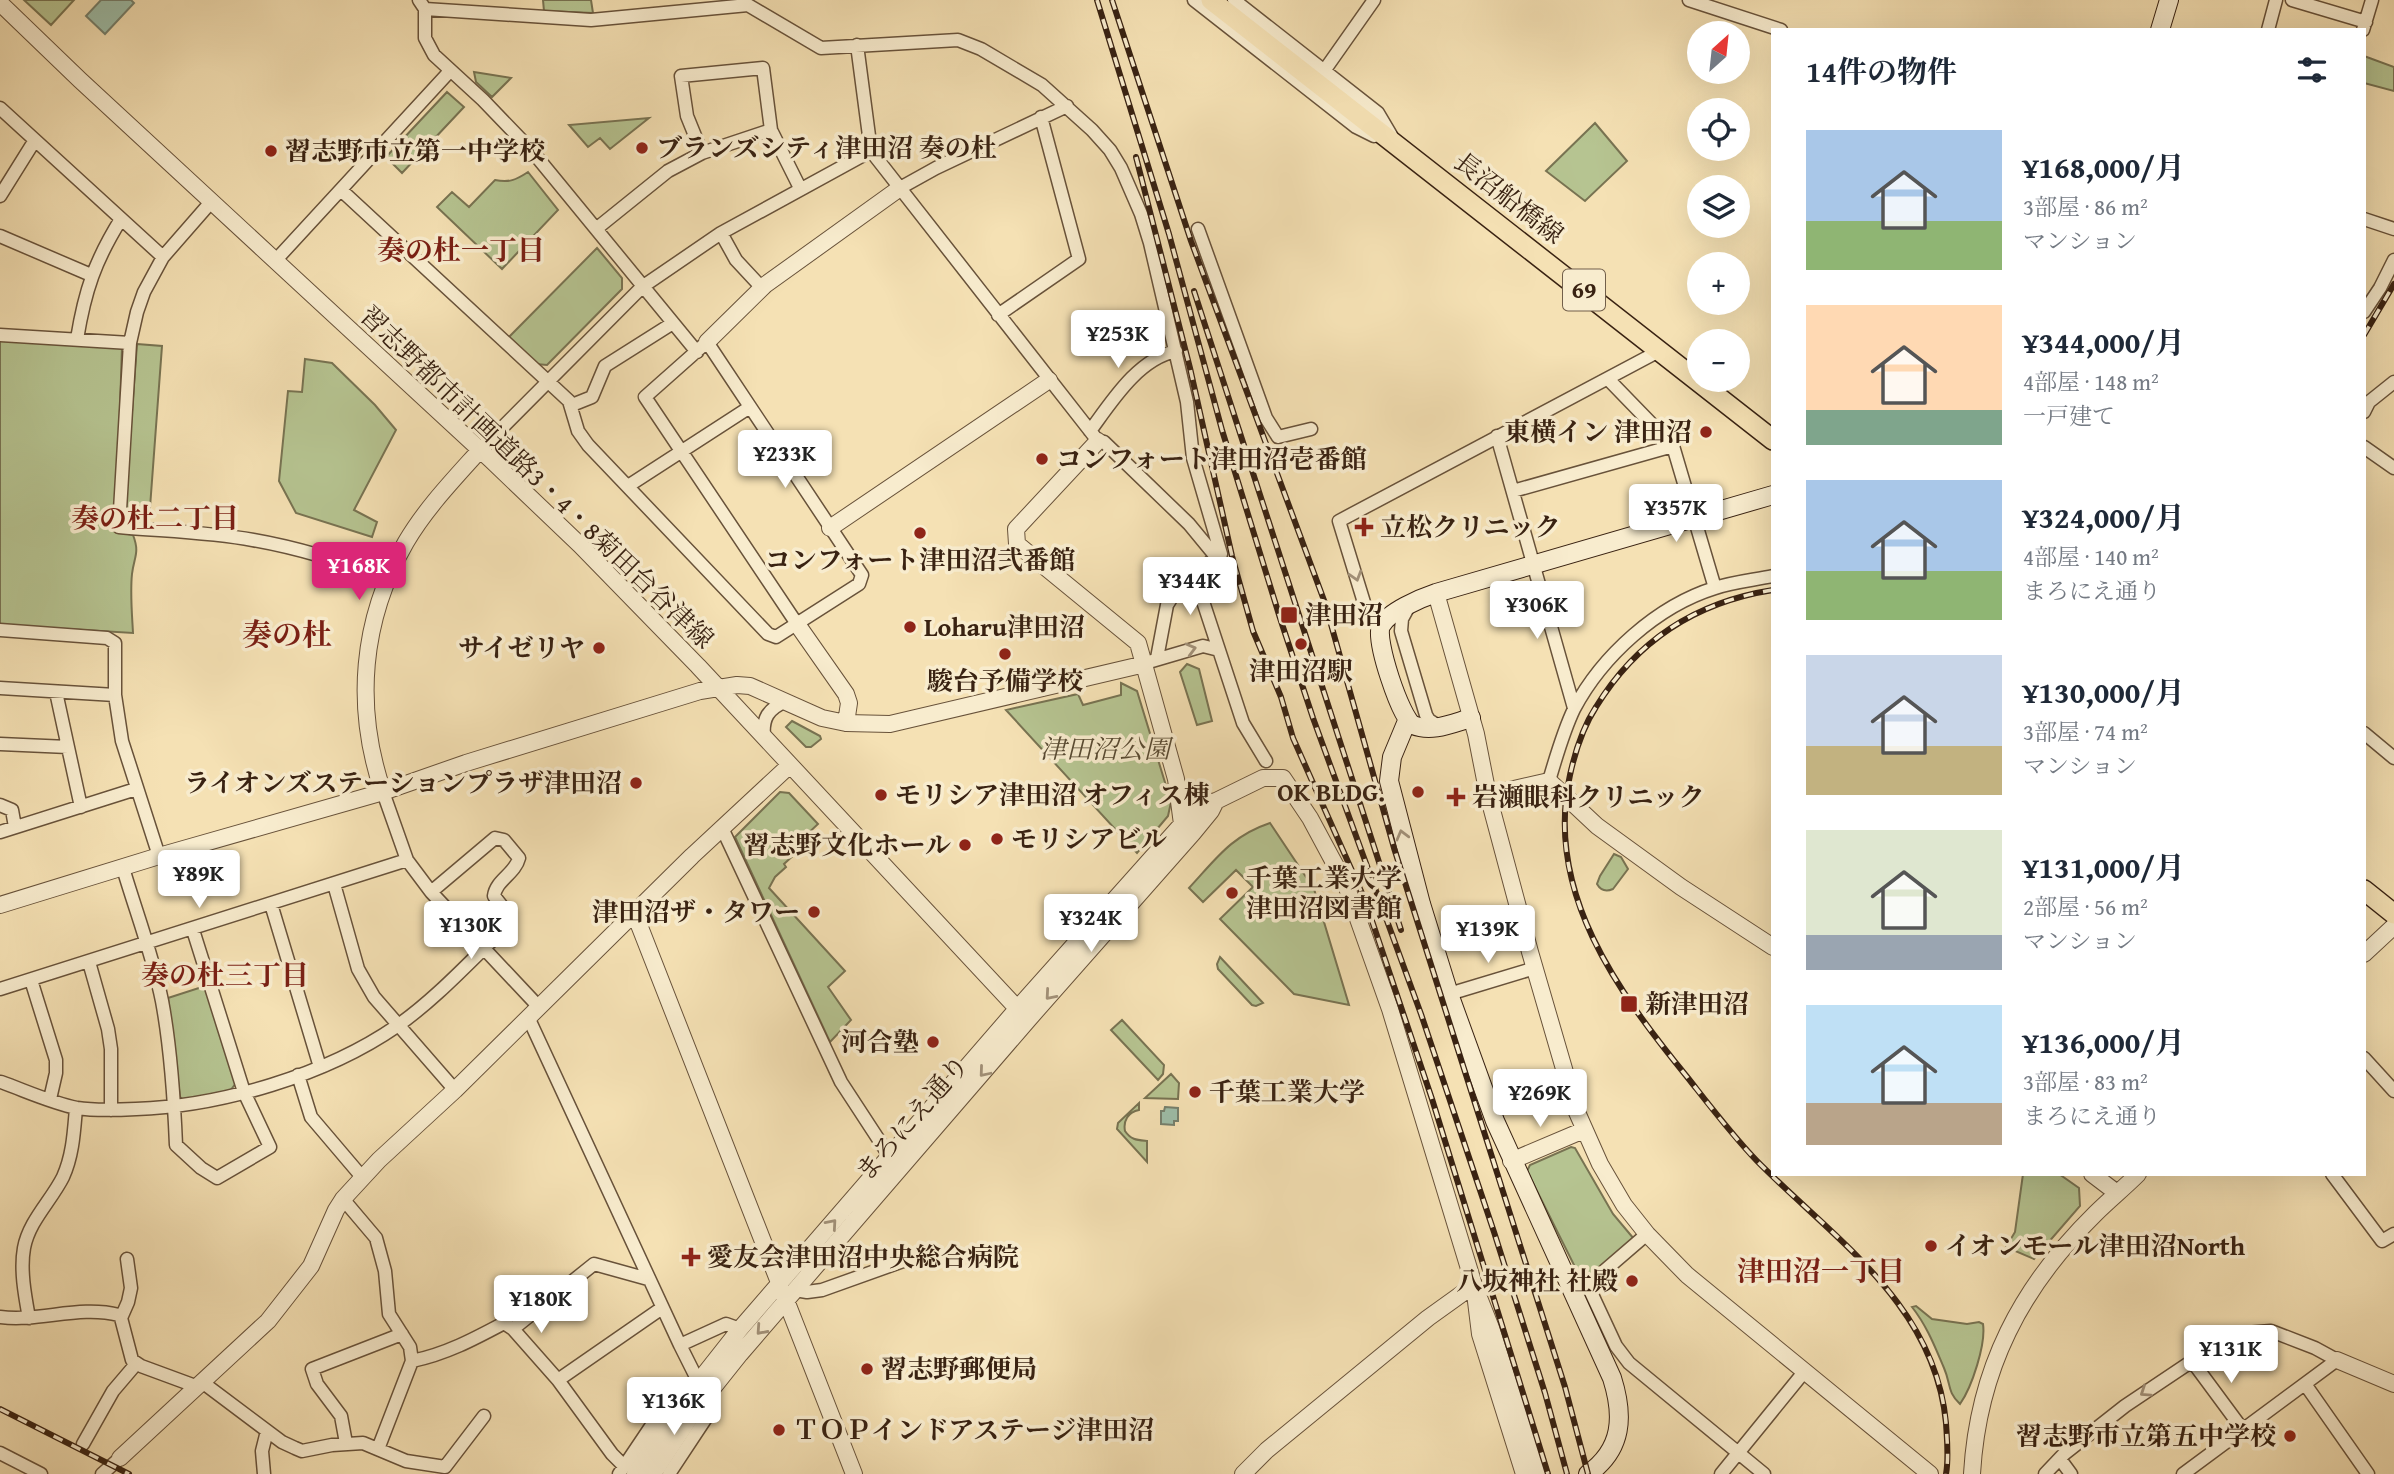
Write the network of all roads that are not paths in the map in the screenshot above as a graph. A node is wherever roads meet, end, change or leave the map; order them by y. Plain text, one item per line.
1 (1194, 0) edge
2 (1211, 0) edge
3 (1234, 0) edge
4 (1374, 0) edge
5 (1689, 0) edge
6 (2169, 0) edge
7 (2276, 0) edge
8 (2292, 0) edge
9 (2372, 0) edge
10 (0, 4) edge
11 (422, 4) edge
12 (2364, 26) edge
13 (1775, 28) edge
14 (2161, 28) edge
15 (2268, 28) edge
16 (857, 45) junction
17 (450, 71) junction
18 (1324, 71) junction
19 (1067, 106) junction
20 (0, 108) edge
21 (1041, 117) junction
22 (771, 130) junction
23 (35, 140) junction
24 (1394, 142) junction
25 (871, 151) junction
26 (702, 153) junction
27 (800, 188) junction
28 (900, 188) junction
29 (341, 190) junction
30 (0, 196) edge
31 (211, 202) junction
32 (121, 219) junction
33 (2366, 220) edge
34 (596, 229) junction
35 (1198, 229) dead end
36 (2394, 229) edge
37 (721, 233) junction
38 (0, 236) edge
39 (163, 257) junction
40 (2394, 260) edge
41 (275, 261) junction
42 (91, 275) junction
43 (642, 287) junction
44 (762, 288) junction
45 (2366, 309) edge
46 (998, 315) junction
47 (673, 323) junction
48 (0, 335) edge
49 (77, 339) junction
50 (130, 343) junction
51 (702, 347) junction
52 (1661, 350) junction
53 (1176, 351) junction
54 (1608, 379) junction
55 (1049, 380) junction
56 (548, 381) junction
57 (2394, 382) edge
58 (572, 405) junction
59 (750, 407) junction
60 (2366, 408) edge
61 (1311, 429) dead end
62 (1094, 436) junction
63 (1497, 436) junction
64 (1771, 438) edge
65 (1673, 446) junction
66 (2366, 448) edge
67 (480, 450) junction
68 (681, 452) junction
69 (2394, 468) edge
70 (628, 486) junction
71 (1513, 491) junction
72 (1771, 496) edge
73 (1693, 520) junction
74 (830, 527) junction
75 (1217, 558) junction
76 (1532, 564) junction
77 (1194, 574) junction
78 (1771, 576) edge
79 (388, 579) junction
80 (1715, 588) junction
81 (1436, 593) junction
82 (1411, 603) junction
83 (797, 624) junction
84 (1381, 626) junction
85 (0, 630) edge
86 (1219, 650) junction
87 (1151, 661) junction
88 (0, 688) edge
89 (718, 688) junction
90 (56, 692) junction
91 (115, 695) junction
92 (786, 701) junction
93 (1574, 709) junction
94 (1471, 718) junction
95 (1408, 721) junction
96 (846, 723) junction
97 (1440, 727) junction
98 (2366, 735) edge
99 (1253, 737) junction
100 (764, 738) junction
101 (0, 744) edge
102 (68, 747) junction
103 (2394, 758) edge
104 (1266, 761) joint
105 (790, 765) junction
106 (1263, 778) junction
107 (1283, 778) junction
108 (1176, 779) junction
109 (1549, 781) junction
110 (136, 789) junction
111 (383, 792) junction
112 (1488, 795) junction
113 (1216, 801) junction
114 (0, 805) edge
115 (80, 807) junction
116 (1182, 824) junction
117 (15, 827) junction
118 (722, 828) junction
119 (0, 832) edge
120 (159, 856) junction
121 (407, 860) junction
122 (123, 867) junction
123 (334, 884) junction
124 (431, 892) junction
125 (2366, 892) edge
126 (271, 904) junction
127 (0, 905) edge
128 (634, 912) junction
129 (2394, 914) edge
130 (2394, 926) edge
131 (193, 930) junction
132 (147, 944) junction
133 (1771, 946) edge
134 (482, 949) junction
135 (2366, 952) edge
136 (89, 962) junction
137 (1535, 968) junction
138 (31, 980) junction
139 (0, 989) edge
140 (1449, 995) junction
141 (533, 1012) junction
142 (1023, 1015) junction
143 (398, 1025) junction
144 (2366, 1060) edge
145 (320, 1067) junction
146 (298, 1075) junction
147 (0, 1083) edge
148 (455, 1090) junction
149 (2394, 1091) edge
150 (244, 1092) junction
151 (50, 1099) junction
152 (174, 1107) junction
153 (76, 1108) junction
154 (111, 1110) junction
155 (1584, 1130) junction
156 (890, 1157) junction
157 (1511, 1161) junction
158 (2095, 1176) edge
159 (2136, 1176) edge
160 (2333, 1176) edge
161 (362, 1177) junction
162 (2117, 1193) junction
163 (343, 1199) junction
164 (1647, 1234) junction
165 (2394, 1234) edge
166 (920, 1255) dead end
167 (127, 1259) dead end
168 (648, 1279) junction
169 (1474, 1285) junction
170 (787, 1292) junction
171 (662, 1308) junction
172 (0, 1317) edge
173 (29, 1318) junction
174 (121, 1318) junction
175 (513, 1329) junction
176 (740, 1329) junction
177 (402, 1334) junction
178 (680, 1345) junction
179 (2337, 1360) junction
180 (412, 1361) junction
181 (2192, 1361) junction
182 (136, 1364) junction
183 (1804, 1372) junction
184 (558, 1380) junction
185 (698, 1381) junction
186 (2305, 1384) junction
187 (2394, 1384) edge
188 (200, 1385) junction
189 (689, 1406) junction
190 (484, 1416) dead end
191 (2243, 1430) junction
192 (267, 1431) junction
193 (346, 1443) junction
194 (83, 1444) dead end
195 (378, 1450) junction
196 (0, 1453) edge
197 (1739, 1453) junction
198 (120, 1458) joint
199 (2060, 1459) junction
200 (626, 1471) edge
201 (41, 1474) edge
202 (102, 1474) edge
203 (264, 1474) edge
204 (653, 1474) edge
205 (669, 1474) edge
206 (854, 1474) edge
207 (1243, 1474) edge
208 (1524, 1474) edge
209 (1538, 1474) edge
210 (1588, 1474) edge
211 (1721, 1474) edge
212 (1764, 1474) edge
213 (1930, 1474) edge
214 (1972, 1474) edge
215 (2045, 1474) edge
216 (2071, 1474) edge
217 (2183, 1474) edge
218 (2368, 1474) edge

1 - 24 street
2 - 24 main road, 長沼船橋線 / 69
3 - 18 street
4 - 18 street
5 - 13 street
6 - 14 main road
7 - 15 street
8 - 12 street
9 - 12 street
10 - 31 street, 習志野都市計画道路3・4・8菊田台谷津線
11 - 16 street
11 - 17 street
16 - 19 street
16 - 25 street
17 - 29 street
17 - 34 street
18 - 24 street
19 - 21 street
19 - 53 street
20 - 23 street
21 - 28 street
21 - 46 street
22 - 26 street
22 - 26 street
22 - 27 street
23 - 30 street
23 - 32 street
24 - 52 main road, 長沼船橋線 / 69
25 - 27 street
25 - 28 street
26 - 34 street
27 - 37 street
28 - 44 street
28 - 46 street
29 - 41 street
29 - 56 street
31 - 39 street
31 - 41 street, 習志野都市計画道路3・4・8菊田台谷津線
32 - 39 street
32 - 42 street
33 - 36 street
34 - 43 street
35 - 61 street
37 - 43 street
37 - 44 street
38 - 42 street
39 - 50 street
40 - 45 street
41 - 67 street, 習志野都市計画道路3・4・8菊田台谷津線
42 - 49 street
43 - 47 street
43 - 56 street
44 - 51 street
46 - 55 street
47 - 51 street
47 - 58 street
48 - 49 street
49 - 50 street
50 - 79 street
51 - 59 street
51 - 68 street
52 - 54 street
52 - 64 main road, 長沼船橋線 / 69
53 - 62 street
53 - 75 street
54 - 63 street
54 - 65 street
55 - 62 street
55 - 74 street
56 - 58 street
56 - 67 street
57 - 60 street
58 - 70 street
59 - 68 street
59 - 74 street
62 - 75 street
62 - 87 street
63 - 71 street
63 -> 84 street
65 - 71 street
65 - 73 street
66 - 69 street
67 - 79 street
67 - 89 street, 習志野都市計画道路3・4・8菊田台谷津線
68 - 70 street
68 - 83 street
70 - 83 street
71 - 76 street
72 - 73 main road
73 - 76 main road
73 - 80 street
74 - 83 street
75 - 77 street
76 - 81 main road
76 - 93 street
77 - 86 street
77 - 87 street
78 - 80 street
79 - 111 street
80 - 93 street
81 - 82 main road
81 - 94 street
82 - 84 main road
82 - 97 street
83 - 96 street
84 - 95 main road
85 - 91 street
87 -> 86 street
86 - 99 street
87 - 96 street
87 - 108 street
88 - 90 street
89 - 92 street
89 - 100 street, 習志野都市計画道路3・4・8菊田台谷津線
89 - 111 street
90 - 91 street
90 - 102 street
91 - 110 street
92 - 96 street
92 - 100 street
93 - 109 street
94 - 97 main road
94 - 112 street
95 - 97 main road
140 -> 95 main road
98 - 103 street
99 - 104 street
99 - 107 street
100 - 105 street, 習志野都市計画道路3・4・8菊田台谷津線
101 - 102 street
102 - 115 street
104 - 106 street
105 - 118 street
105 - 142 street, 習志野都市計画道路3・4・8菊田台谷津線
106 - 107 street
106 - 113 street, まろにえ通り
107 - 169 street
108 - 113 street
108 - 116 street
109 - 112 street
109 - 133 street
110 - 115 street
110 - 120 street
111 - 120 street
111 - 121 street
112 - 137 street
113 - 116 street, まろにえ通り
113 -> 142 street, まろにえ通り
114 - 117 street
115 - 117 street
116 - 142 street, まろにえ通り
117 - 119 street
118 - 128 street
118 - 156 street
120 - 122 street
121 - 123 street
121 - 124 street
122 - 127 street
122 - 132 street
123 - 126 street
123 - 143 street
124 - 134 street
124 - 134 street
125 - 129 main road
126 - 131 street
126 - 145 street
128 - 141 street
128 - 170 street
130 - 135 street
131 - 132 street
131 - 150 street
132 - 136 street
132 - 152 street
134 - 141 street
134 - 143 street
136 - 138 street
136 - 154 street
137 - 140 street
137 - 155 street
138 - 139 street
138 - 151 street
140 - 157 main road
141 - 148 street
141 - 168 street
142 - 156 street, まろにえ通り
142 -> 170 street, まろにえ通り
143 - 145 street
143 - 148 street
144 - 149 street
145 - 146 street
146 - 150 street
146 - 161 street
147 - 151 street
148 - 161 street
150 - 152 street
150 - 152 street
151 - 153 street
152 - 154 street
153 - 154 street
153 - 173 street
155 - 157 street
155 - 164 street
170 -> 156 street, まろにえ通り
157 - 210 main road
158 - 162 street
159 - 162 street
160 - 165 street
161 - 163 street
162 - 214 street
163 - 177 street
163 - 188 street
164 - 183 street
164 - 197 street
166 - 170 street
167 - 174 street
168 - 171 street
168 - 175 street
169 - 207 street
169 - 208 street
169 - 209 street
170 - 176 street, まろにえ通り
170 -> 189 street, まろにえ通り
170 - 206 street
171 - 178 street
171 - 184 street
172 - 173 street
173 - 174 street
174 - 182 street
175 - 180 street
175 - 184 street
176 - 178 street
176 - 185 street, まろにえ通り
177 - 180 street
177 - 193 street
178 - 185 street
179 - 181 street
179 - 186 street
179 - 187 street
180 - 195 street
181 - 191 street
181 -> 199 street
182 - 188 street
182 - 194 street
183 - 197 street
183 - 213 street
184 - 200 street
185 - 189 street, まろにえ通り
186 - 191 street
186 - 218 street
188 - 192 street
188 - 198 street
189 - 200 street, まろにえ通り
189 - 204 street, まろにえ通り
189 - 205 street
190 - 195 street
191 - 217 street
192 - 193 street
192 - 203 street
193 - 195 street
196 - 201 street
197 - 211 street
197 - 212 street
198 - 202 street
199 - 215 street
199 - 216 street

